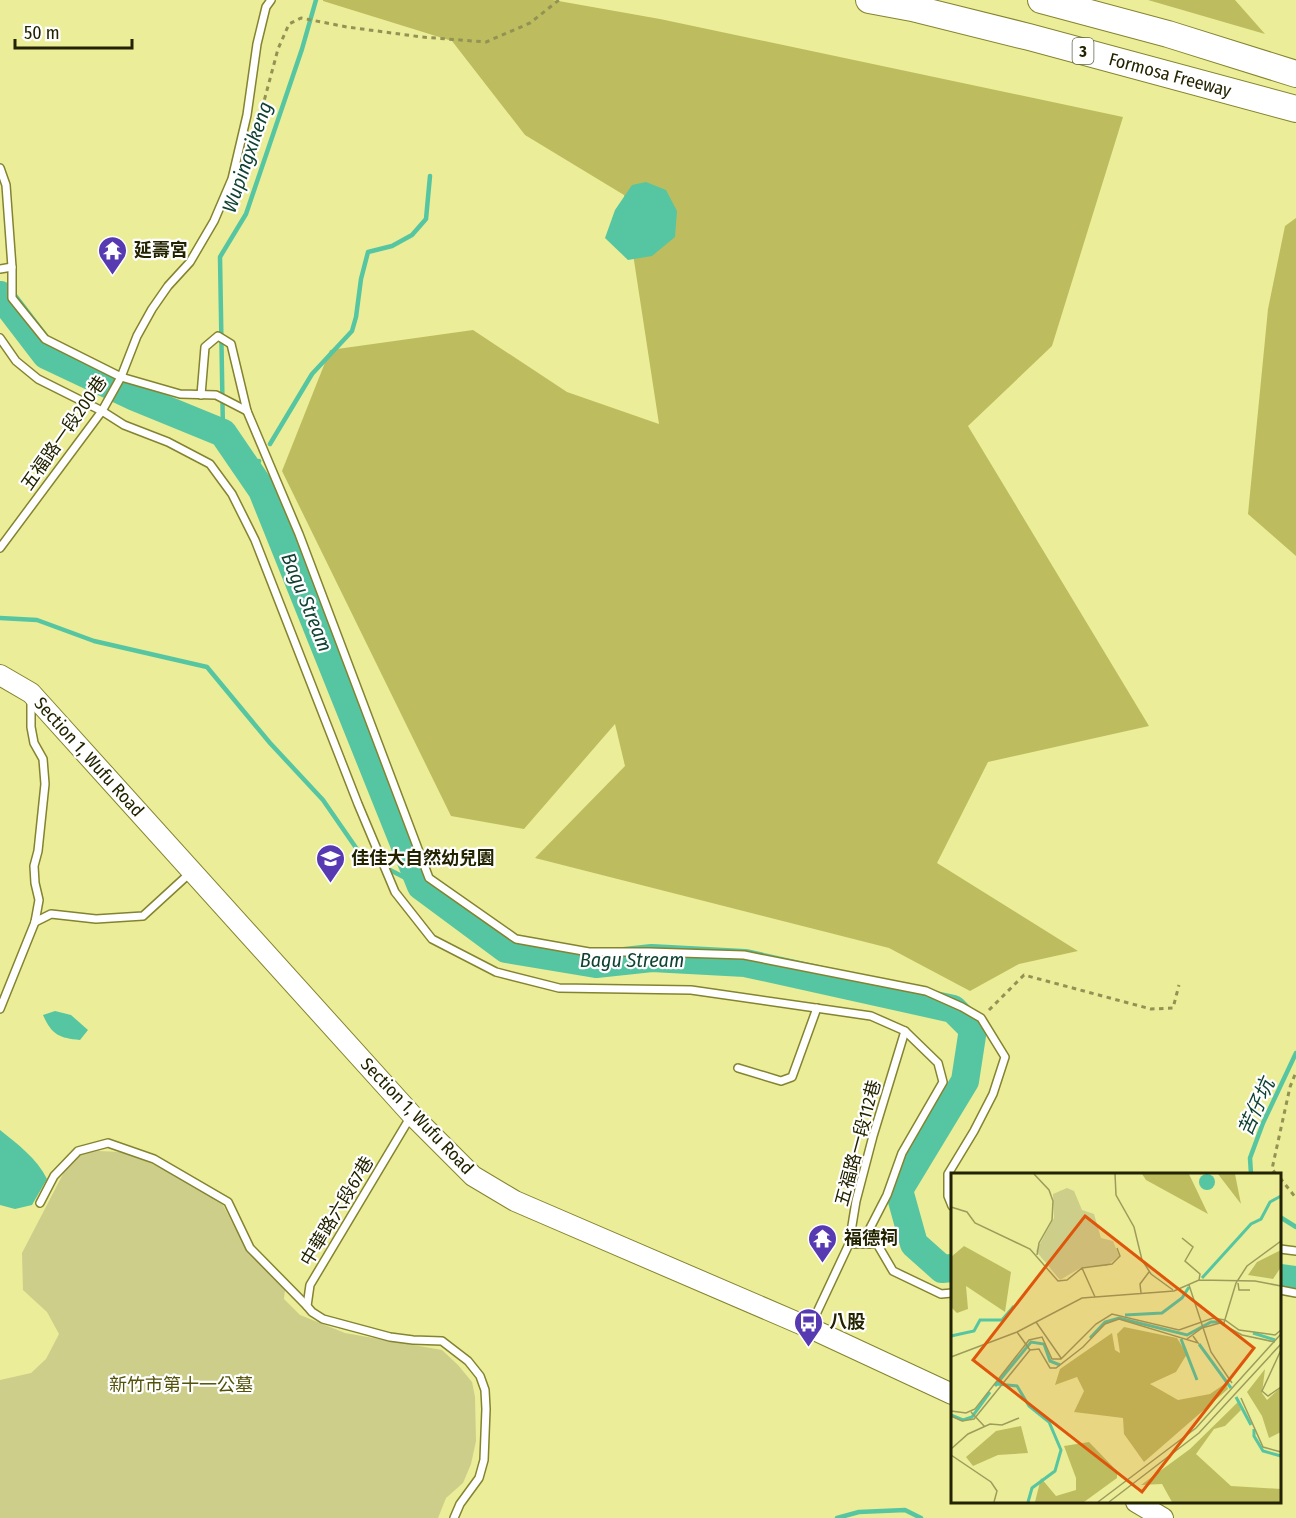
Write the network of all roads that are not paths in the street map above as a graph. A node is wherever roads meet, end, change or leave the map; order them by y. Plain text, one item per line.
1 (271, 0) edge
2 (869, 0) edge
3 (1041, 0) edge
4 (1296, 74) edge
5 (1296, 109) edge
6 (0, 168) edge
7 (12, 267) junction
8 (0, 269) edge
9 (0, 338) edge
10 (121, 377) junction
11 (201, 394) junction
12 (102, 411) junction
13 (247, 411) junction
14 (0, 548) edge
15 (0, 675) edge
16 (31, 693) junction
17 (192, 871) junction
18 (35, 922) junction
19 (817, 1008) junction
20 (0, 1009) edge
21 (905, 1031) junction
22 (738, 1068) dead end
23 (412, 1115) junction
24 (40, 1203) dead end
25 (951, 1204) edge
26 (878, 1244) junction
27 (849, 1245) junction
28 (1281, 1290) edge
29 (951, 1293) edge
30 (1296, 1293) edge
31 (307, 1306) junction
32 (810, 1328) junction
33 (951, 1393) edge
34 (1138, 1503) edge
35 (454, 1518) edge
36 (1163, 1518) edge

1 - 10 lane, 五福路一段200巷
2 - 5 highway, Formosa Freeway / 3
3 - 4 highway, Formosa Freeway / 3
6 - 7 lane
7 - 8 lane
7 - 10 lane
9 - 12 lane
10 - 11 lane
10 - 12 lane, 五福路一段200巷
11 - 13 lane
11 - 13 lane
12 - 14 lane, 五福路一段200巷
12 - 19 lane
13 - 25 lane
15 - 16 main road, Section 1, Wufu Road
16 - 17 main road, Section 1, Wufu Road
16 - 18 lane
17 - 18 lane
17 - 23 main road, Section 1, Wufu Road
18 - 20 lane
19 - 21 lane
19 - 22 lane
21 - 26 lane
21 - 27 lane, 五福路一段112巷
23 - 31 lane, 中華路六段67巷
23 - 32 main road, Section 1, Wufu Road
24 - 31 lane
26 - 27 lane
26 - 29 lane
27 - 32 lane, 五福路一段112巷
28 - 30 lane
31 - 35 lane
32 - 33 main road, Section 1, Wufu Road
34 - 36 main road

